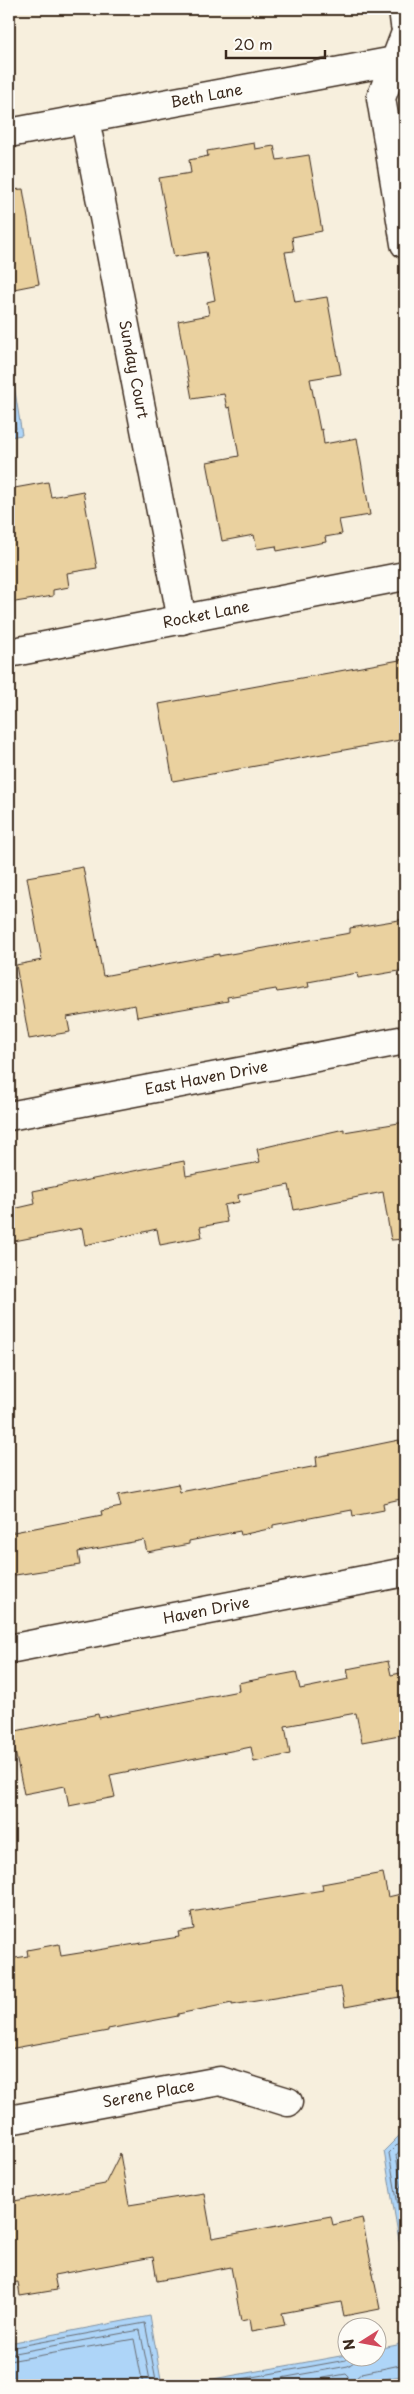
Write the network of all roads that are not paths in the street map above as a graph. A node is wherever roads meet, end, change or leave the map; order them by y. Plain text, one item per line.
1 (403, 9) edge
2 (405, 25) edge
3 (405, 35) edge
4 (400, 60) edge
5 (85, 119) junction
6 (9, 133) edge
7 (405, 244) edge
8 (405, 576) edge
9 (182, 620) junction
10 (9, 653) edge
11 (405, 1040) edge
12 (9, 1116) edge
13 (405, 1572) edge
14 (9, 1649) edge
15 (288, 2102) dead end
16 (9, 2120) edge

1 - 2 street
3 - 4 street
4 - 5 street, Beth Lane
4 - 7 street
5 - 6 street, Beth Lane
5 - 9 street, Sunday Court
8 - 9 street, Rocket Lane
9 - 10 street, Rocket Lane
11 - 12 street, East Haven Drive
13 - 14 street, Haven Drive
15 - 16 street, Serene Place

